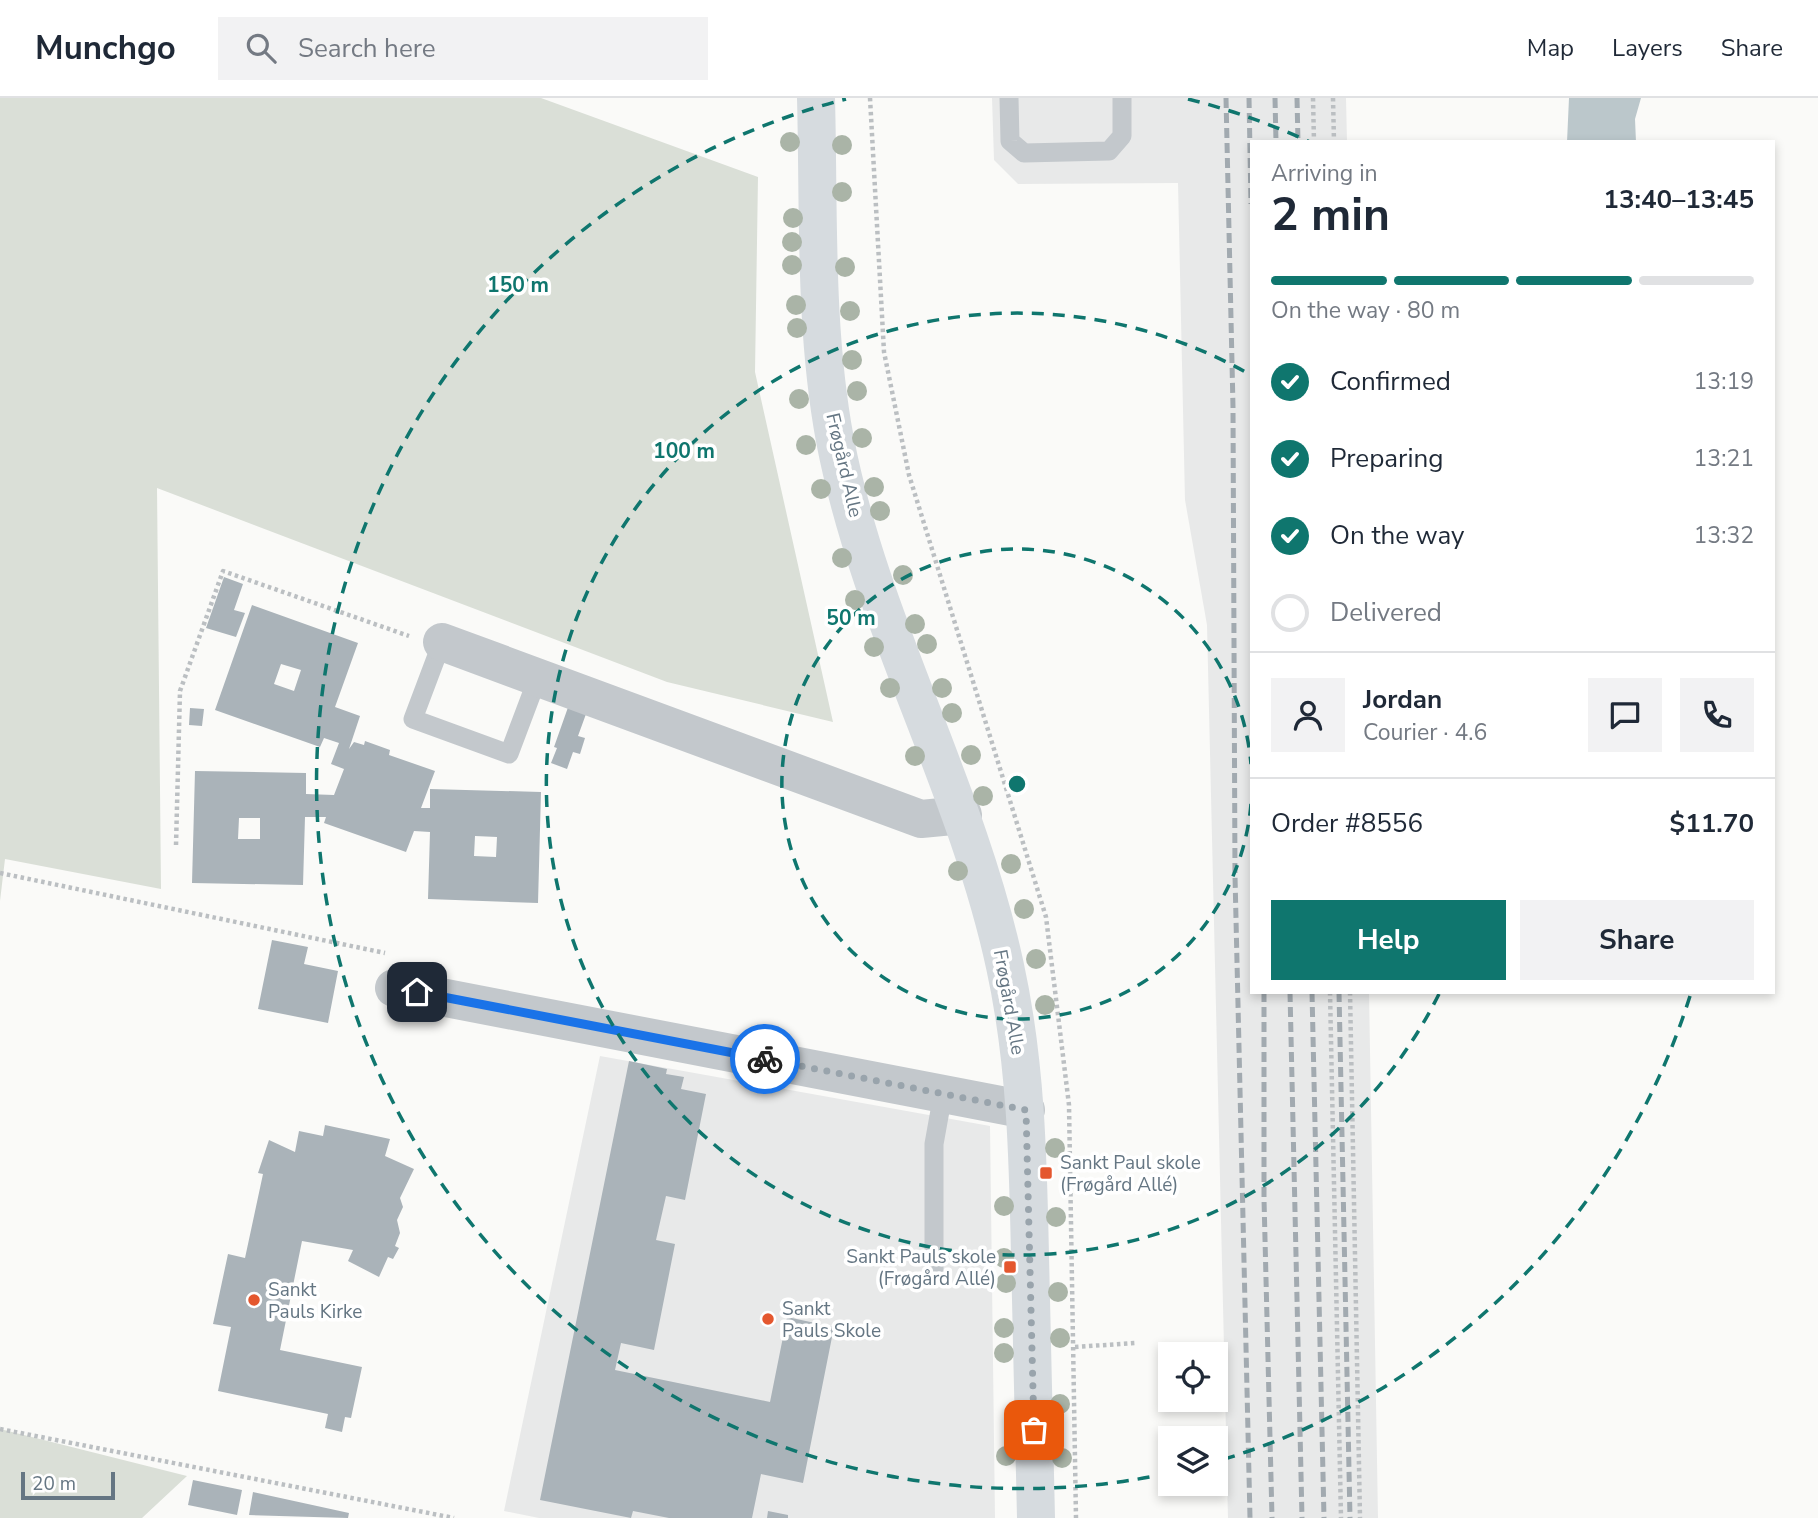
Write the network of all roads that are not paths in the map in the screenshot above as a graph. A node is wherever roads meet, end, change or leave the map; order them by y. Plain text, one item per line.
1 (816, 98) edge
2 (1009, 98) edge
3 (1122, 98) edge
4 (442, 642) joint
5 (538, 677) junction
6 (963, 815) junction
7 (394, 988) road end
8 (943, 1094) junction
9 (1026, 1110) junction
10 (934, 1271) dead end
11 (1037, 1518) edge

1 - 6 street, Frøgård Alle
2 - 3 lane
4 - 5 street
4 - 5 lane
5 - 6 street
6 - 9 street, Frøgård Alle
7 - 8 street
8 - 9 street
8 - 10 lane
9 - 11 street, Frøgård Alle

